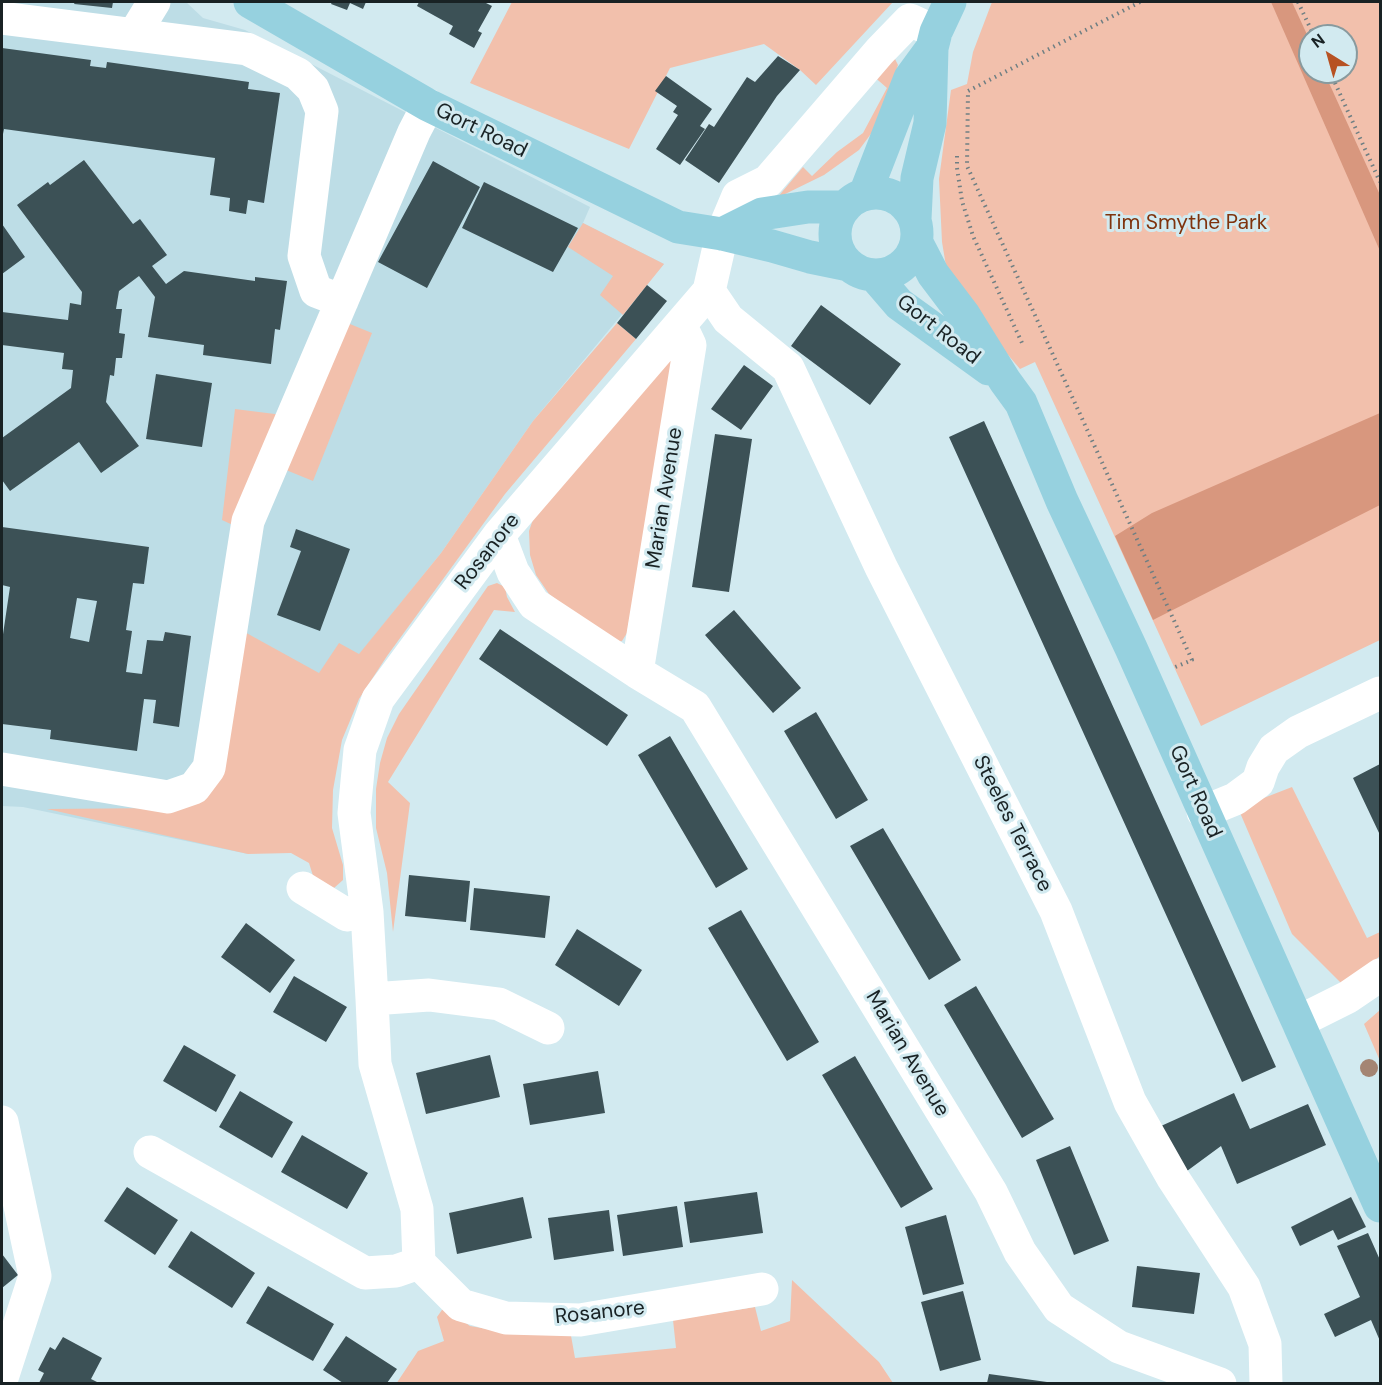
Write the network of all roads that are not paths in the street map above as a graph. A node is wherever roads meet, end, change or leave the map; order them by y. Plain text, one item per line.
1 (154, 2) edge
2 (250, 2) edge
3 (950, 2) edge
4 (2, 18) edge
5 (135, 33) junction
6 (934, 40) junction
7 (428, 105) junction
8 (854, 201) junction
9 (916, 231) junction
10 (722, 234) junction
11 (862, 270) junction
12 (710, 291) junction
13 (342, 301) junction
14 (681, 326) junction
15 (1005, 381) junction
16 (499, 535) junction
17 (637, 672) junction
18 (1380, 693) edge
19 (17, 766) edge
20 (1203, 812) junction
21 (303, 888) dead end
22 (367, 912) junction
23 (1380, 975) edge
24 (372, 999) junction
25 (1298, 1022) junction
26 (548, 1028) dead end
27 (2, 1122) edge
28 (150, 1152) dead end
29 (1380, 1206) edge
30 (419, 1263) junction
31 (762, 1289) dead end
32 (2, 1378) edge
33 (1220, 1383) edge
34 (1266, 1383) edge

1 - 5 street
2 - 7 main road, Gort Road
3 - 6 main road
4 - 5 street
5 - 13 street
6 - 8 main road
6 - 9 main road
6 - 10 street, Rosanore
7 - 10 main road, Gort Road
7 - 13 street
8 - 9 main road
8 - 10 main road
8 - 11 main road
9 - 11 main road
9 - 15 main road, Gort Road
10 - 11 main road, Gort Road
10 - 12 street, Rosanore
11 - 15 main road, Gort Road
12 - 14 street, Rosanore
12 - 34 street, Steeles Terrace
13 - 19 street
14 - 16 street, Rosanore
14 - 17 street, Marian Avenue
15 - 20 main road, Gort Road
16 - 17 street, Marian Avenue
16 - 22 street, Rosanore
17 - 33 street, Marian Avenue
18 - 20 street
20 - 25 main road, Gort Road
21 - 22 street
22 - 24 street, Rosanore
23 - 25 street
24 - 26 street
24 - 30 street, Rosanore
25 - 29 main road, Gort Road
27 - 32 street
28 - 30 street
30 - 31 street, Rosanore

